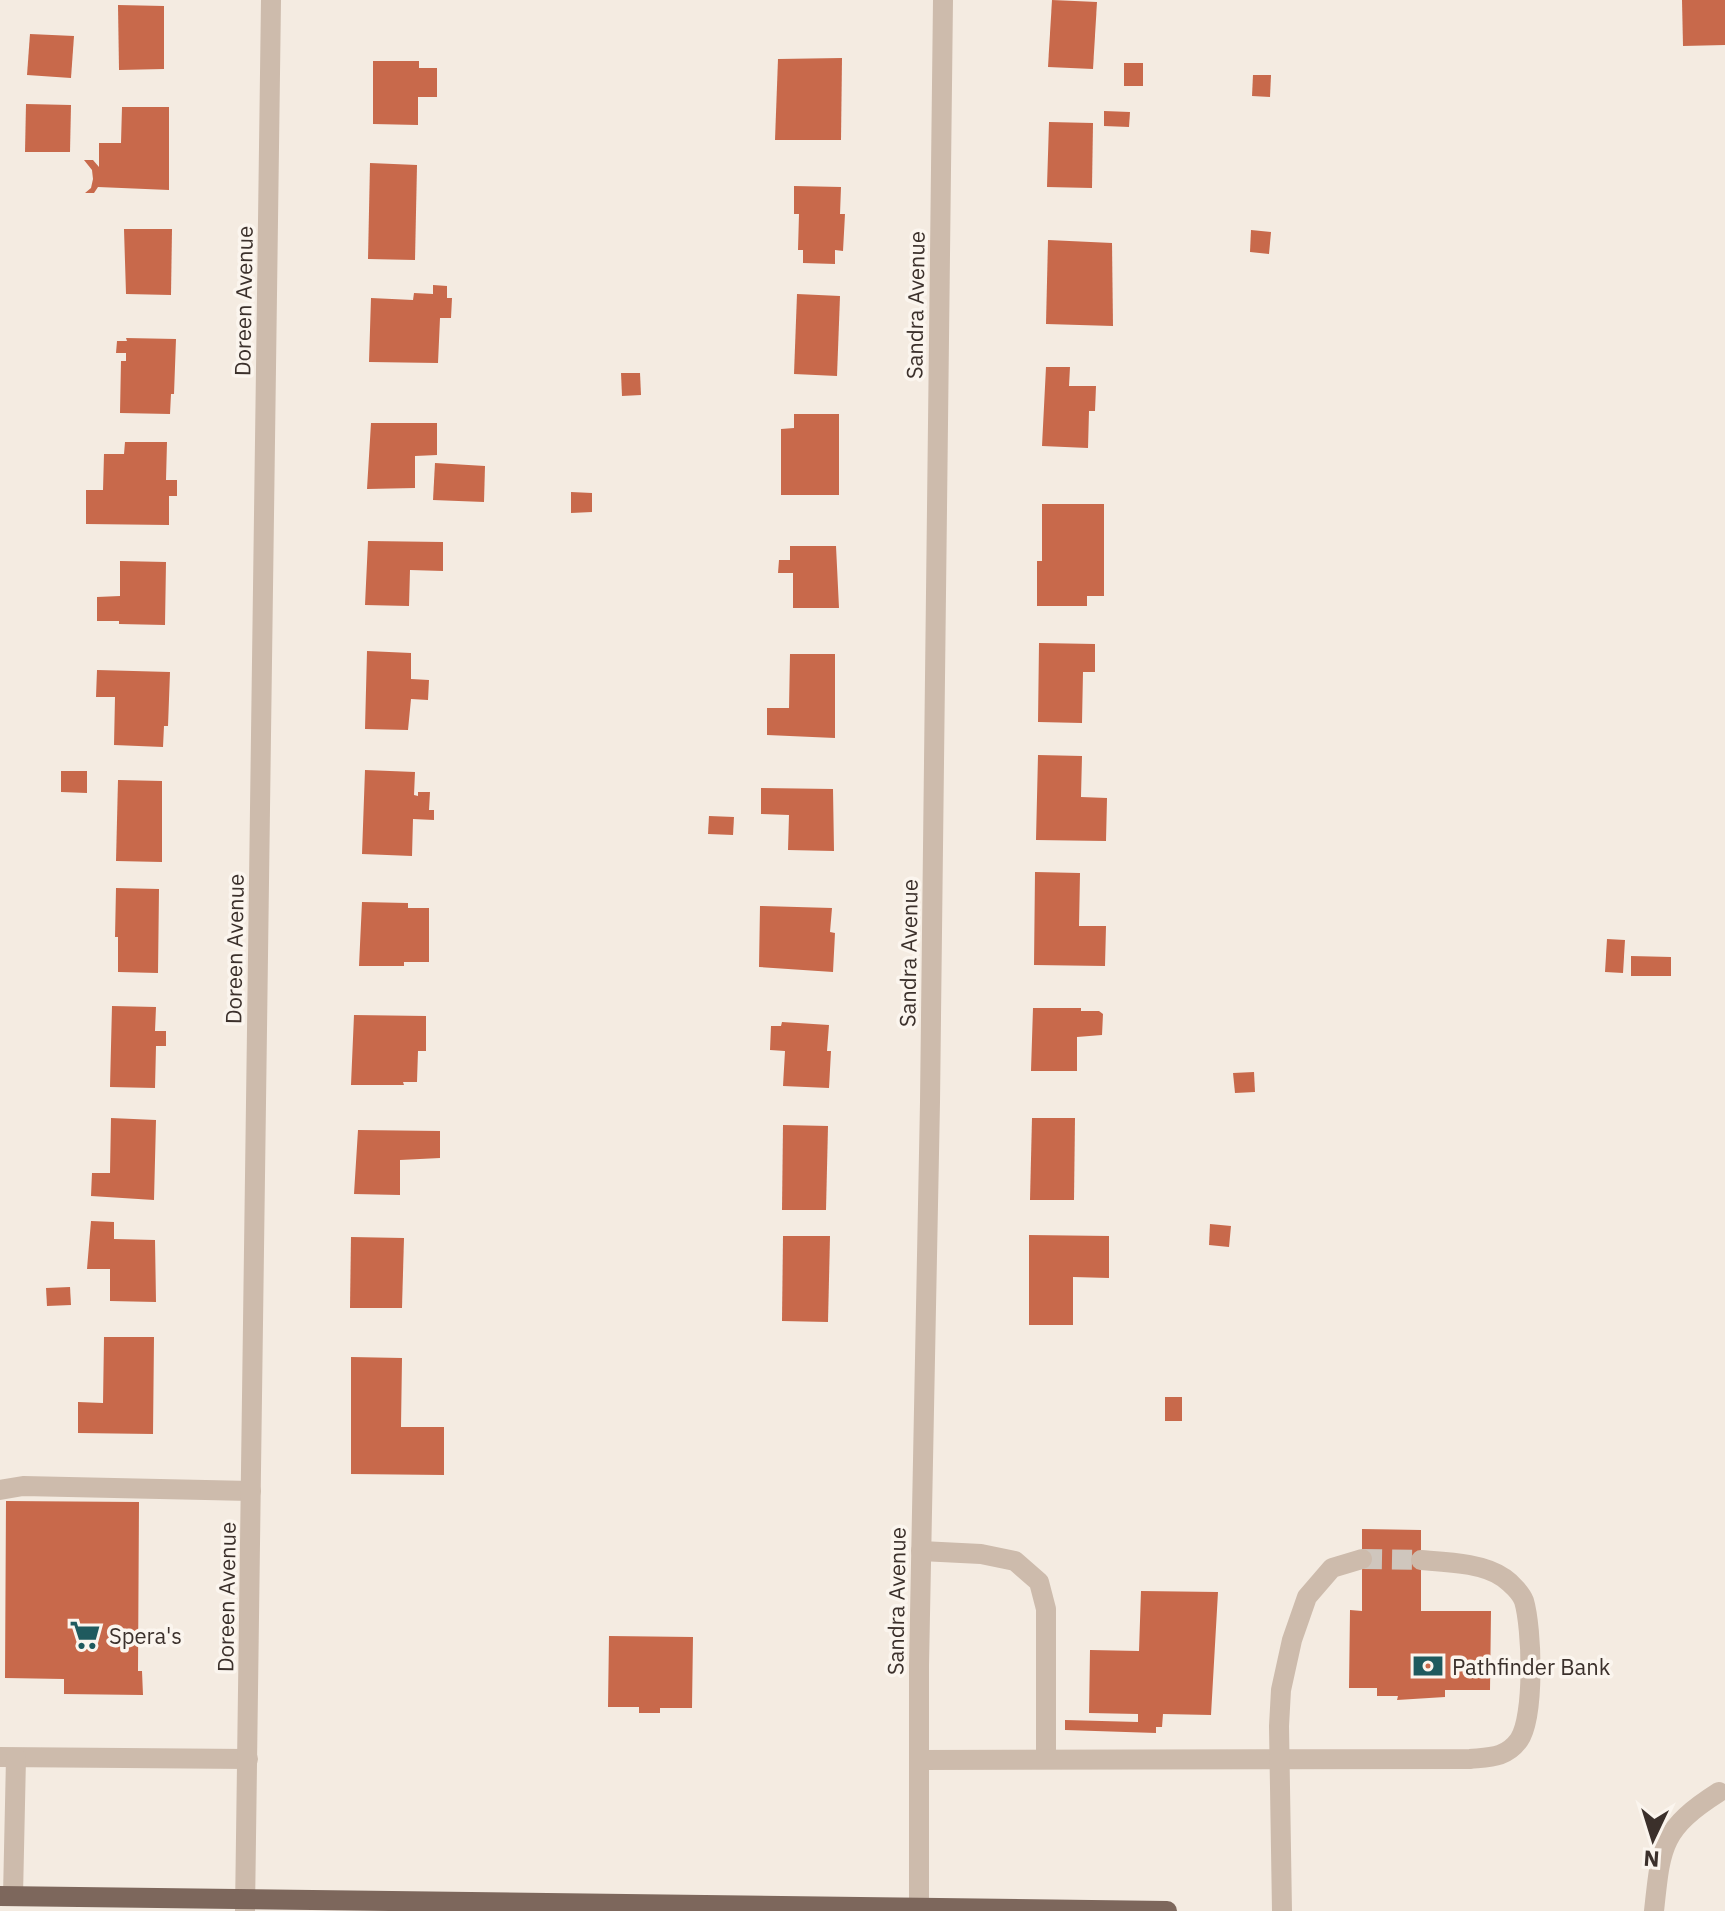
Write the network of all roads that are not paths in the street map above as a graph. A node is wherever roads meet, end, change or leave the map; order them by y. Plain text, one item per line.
1 (271, 0) edge
2 (943, 0) edge
3 (0, 1490) edge
4 (251, 1491) junction
5 (921, 1551) junction
6 (1362, 1559) tunnel mouth
7 (1421, 1560) tunnel mouth
8 (8, 1758) edge
9 (248, 1759) junction
10 (1046, 1759) junction
11 (1280, 1759) junction
12 (919, 1760) junction
13 (1719, 1792) dead end
14 (6, 1896) edge
15 (245, 1905) edge
16 (546, 1907) edge
17 (919, 1907) junction
18 (1167, 1911) edge
19 (1282, 1911) edge
20 (1654, 1911) edge

1 - 4 street, Doreen Avenue
2 - 5 street, Sandra Avenue
3 - 4 street
4 - 9 street, Doreen Avenue
5 - 10 street
5 - 12 street, Sandra Avenue
6 - 11 street
7 - 11 street
8 - 9 street
8 - 14 street
9 - 15 street, Doreen Avenue
10 - 11 street
10 - 12 street
11 - 19 street
12 - 17 street, Sandra Avenue
13 - 20 street
14 - 15 main road
15 - 16 main road
16 - 17 main road
17 - 18 main road

